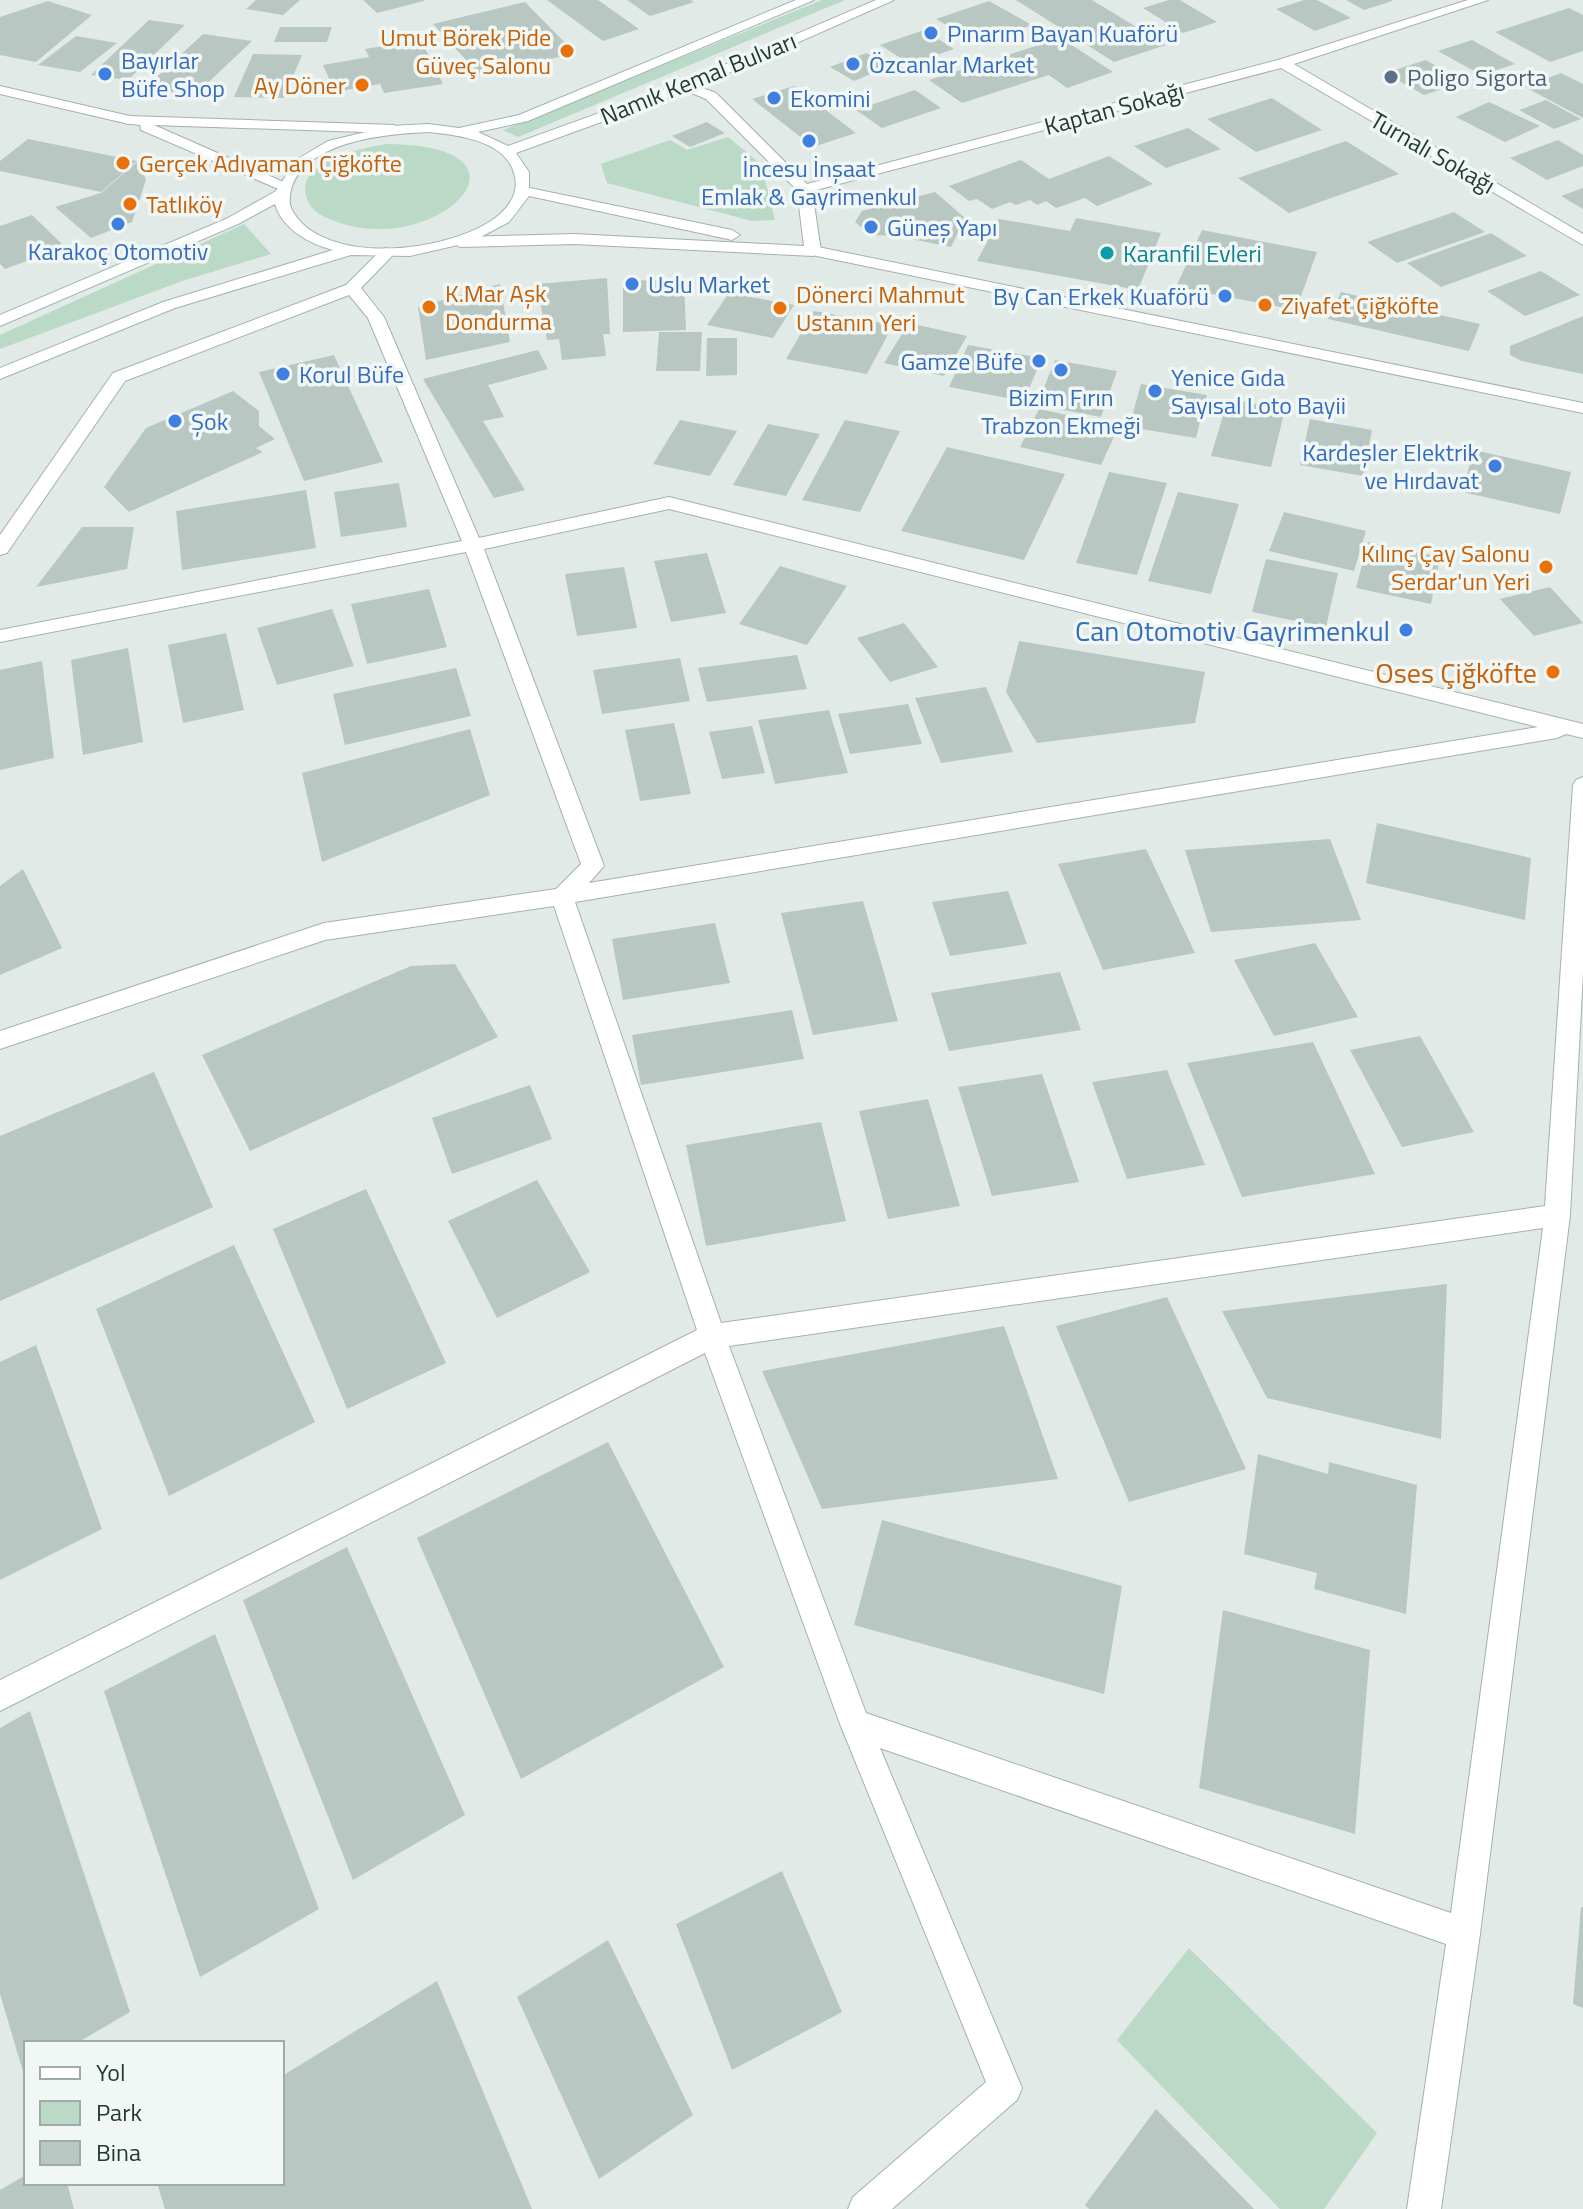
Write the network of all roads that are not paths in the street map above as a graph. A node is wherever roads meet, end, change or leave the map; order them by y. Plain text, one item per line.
1 (807, 0) edge
2 (887, 0) edge
3 (1481, 0) edge
4 (1283, 63) junction
5 (687, 86) junction
6 (0, 90) edge
7 (129, 120) junction
8 (394, 129) junction
9 (460, 132) junction
10 (507, 151) junction
11 (804, 189) junction
12 (283, 190) junction
13 (525, 191) junction
14 (1583, 240) edge
15 (460, 242) junction
16 (351, 250) junction
17 (813, 251) junction
18 (387, 253) junction
19 (352, 288) junction
20 (0, 321) edge
21 (0, 374) edge
22 (1583, 408) edge
23 (473, 545) junction
24 (0, 549) edge
25 (0, 636) edge
26 (1575, 730) edge
27 (1583, 785) edge
28 (1582, 828) edge
29 (562, 896) junction
30 (0, 1040) edge
31 (1557, 1215) junction
32 (712, 1336) junction
33 (0, 1696) edge
34 (855, 1724) junction
35 (1464, 1934) junction
36 (865, 2209) edge
37 (1424, 2209) edge

1 - 9 street, Namık Kemal Bulvarı
2 - 5 street, Namık Kemal Bulvarı
3 - 4 street, Kaptan Sokağı
4 - 11 street, Kaptan Sokağı
4 - 14 street, Turnalı Sokağı
5 - 10 street, Namık Kemal Bulvarı
5 - 11 street
6 - 7 street
7 - 8 street
7 - 12 street
8 - 9 street
8 - 12 street
9 - 10 street
10 - 13 street
11 - 17 street
12 - 16 street
12 - 20 street
13 - 15 street
13 - 17 street
15 - 17 street
15 - 18 street
16 - 18 street
16 - 21 street
17 - 22 street
18 - 19 street
19 - 23 street
19 - 24 street
23 - 25 street
23 - 26 street
23 - 29 street
26 - 29 street
27 - 28 street
28 - 31 street
29 - 30 street
29 - 32 street
31 - 32 street
31 - 35 street
32 - 33 street
32 - 34 street
34 - 35 street
34 - 36 street
35 - 37 street

